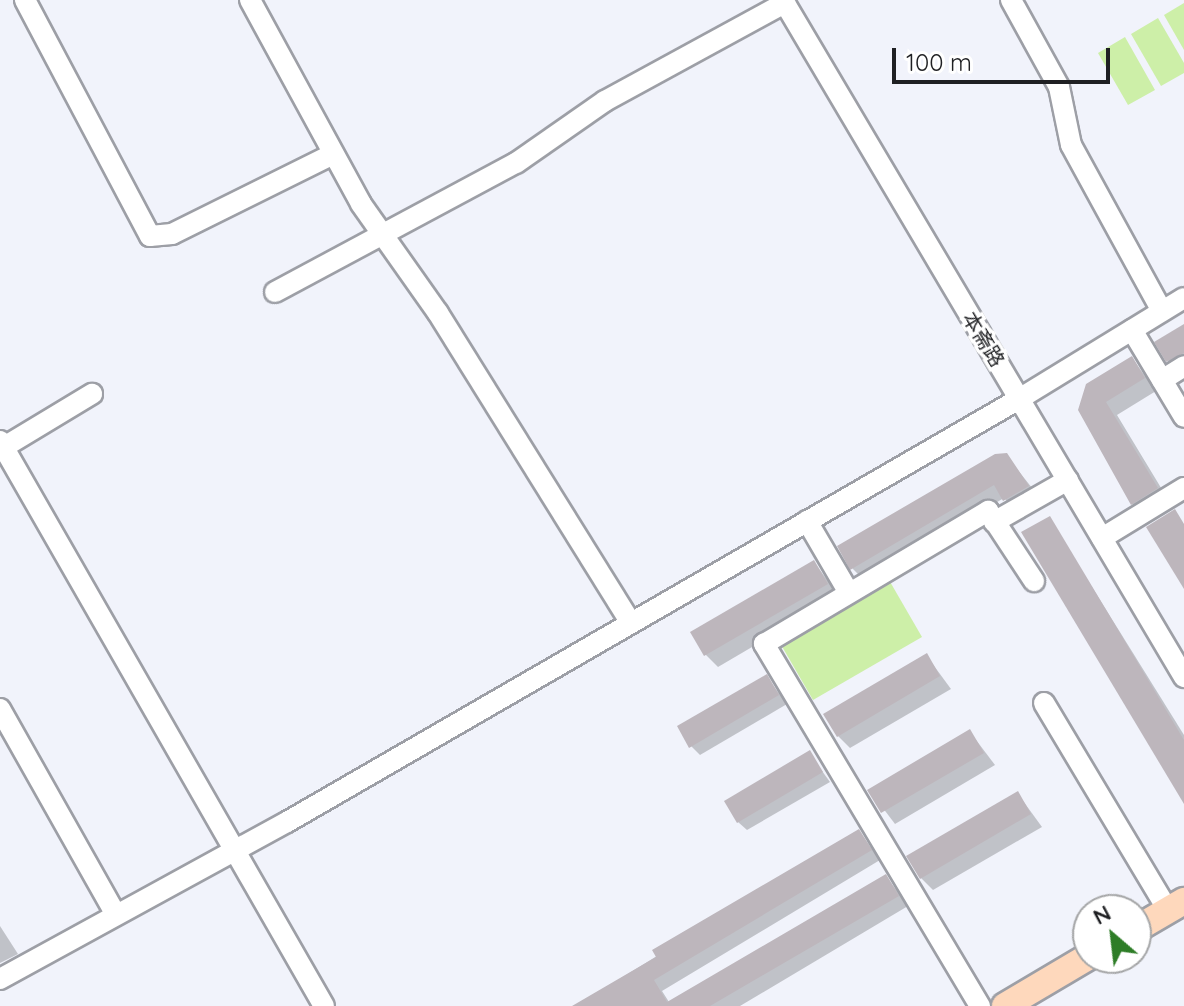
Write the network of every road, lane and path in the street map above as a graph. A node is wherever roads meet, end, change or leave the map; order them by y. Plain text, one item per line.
1 (25, 0) edge
2 (250, 0) edge
3 (1011, 0) edge
4 (784, 2) edge
5 (333, 154) junction
6 (380, 233) junction
7 (275, 292) dead end
8 (1184, 298) edge
9 (1162, 311) junction
10 (1132, 330) junction
11 (1184, 366) edge
12 (1162, 380) junction
13 (92, 394) dead end
14 (1019, 399) junction
15 (1184, 417) edge
16 (2, 444) edge
17 (1068, 480) junction
18 (1184, 488) edge
19 (807, 521) junction
20 (994, 522) junction
21 (1102, 538) junction
22 (1034, 581) dead end
23 (849, 593) junction
24 (631, 623) junction
25 (1183, 671) edge
26 (1044, 703) dead end
27 (0, 709) edge
28 (234, 851) junction
29 (1176, 905) edge
30 (116, 915) junction
31 (1152, 919) edge
32 (1072, 968) edge
33 (0, 979) edge
34 (1021, 1002) edge
35 (324, 1006) edge
36 (980, 1006) edge

1 - 5 street
2 - 5 street
3 - 9 street
4 - 6 street
4 - 14 street, 本斋路
5 - 6 street
6 - 7 street
6 - 24 street
8 - 9 street
9 - 10 street
10 - 12 street
10 - 14 street
11 - 12 street
12 - 15 street
13 - 16 street
14 - 17 street, 本斋路
14 - 19 street
16 - 28 street
17 - 20 street
17 - 21 street, 本斋路
18 - 21 street
19 - 23 street
19 - 24 street
20 - 22 street
20 - 23 street
21 - 25 street, 本斋路
23 - 36 street
24 - 28 street
26 - 29 street
27 - 30 street
28 - 30 street
28 - 35 street
29 - 31 main road
30 - 33 street
32 - 34 main road

